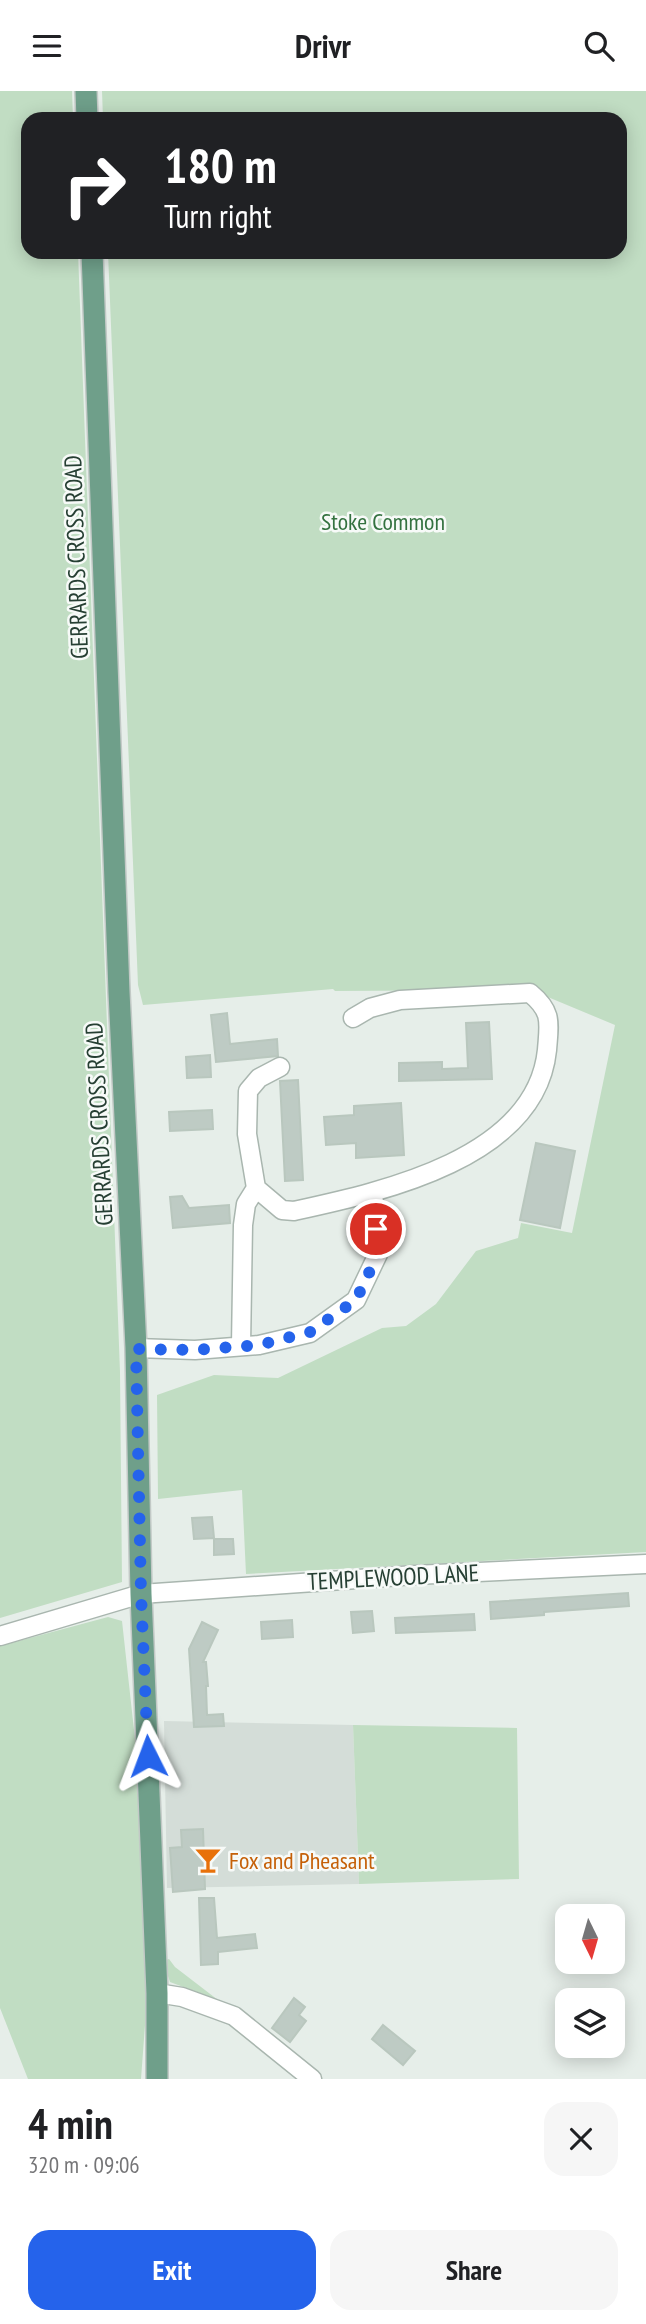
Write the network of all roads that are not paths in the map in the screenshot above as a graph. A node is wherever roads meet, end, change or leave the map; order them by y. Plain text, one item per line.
1 (86, 91) edge
2 (87, 112) edge
3 (92, 259) edge
4 (354, 1019) dead end
5 (281, 1067) dead end
6 (257, 1188) junction
7 (373, 1193) junction
8 (241, 1346) junction
9 (136, 1349) junction
10 (646, 1564) edge
11 (141, 1594) junction
12 (0, 1636) edge
13 (157, 1993) junction
14 (156, 2079) edge
15 (312, 2079) edge

1 - 2 main road
3 - 9 main road, GERRARDS CROSS ROAD
4 - 7 street
5 - 6 street
6 - 7 street
6 - 8 street
7 - 8 street
8 - 9 street
9 - 11 main road, GERRARDS CROSS ROAD
10 - 11 street, TEMPLEWOOD LANE
11 - 12 street, TEMPLEWOOD LANE
11 - 13 main road, GERRARDS CROSS ROAD
13 - 14 main road, GERRARDS CROSS ROAD
13 - 15 street

